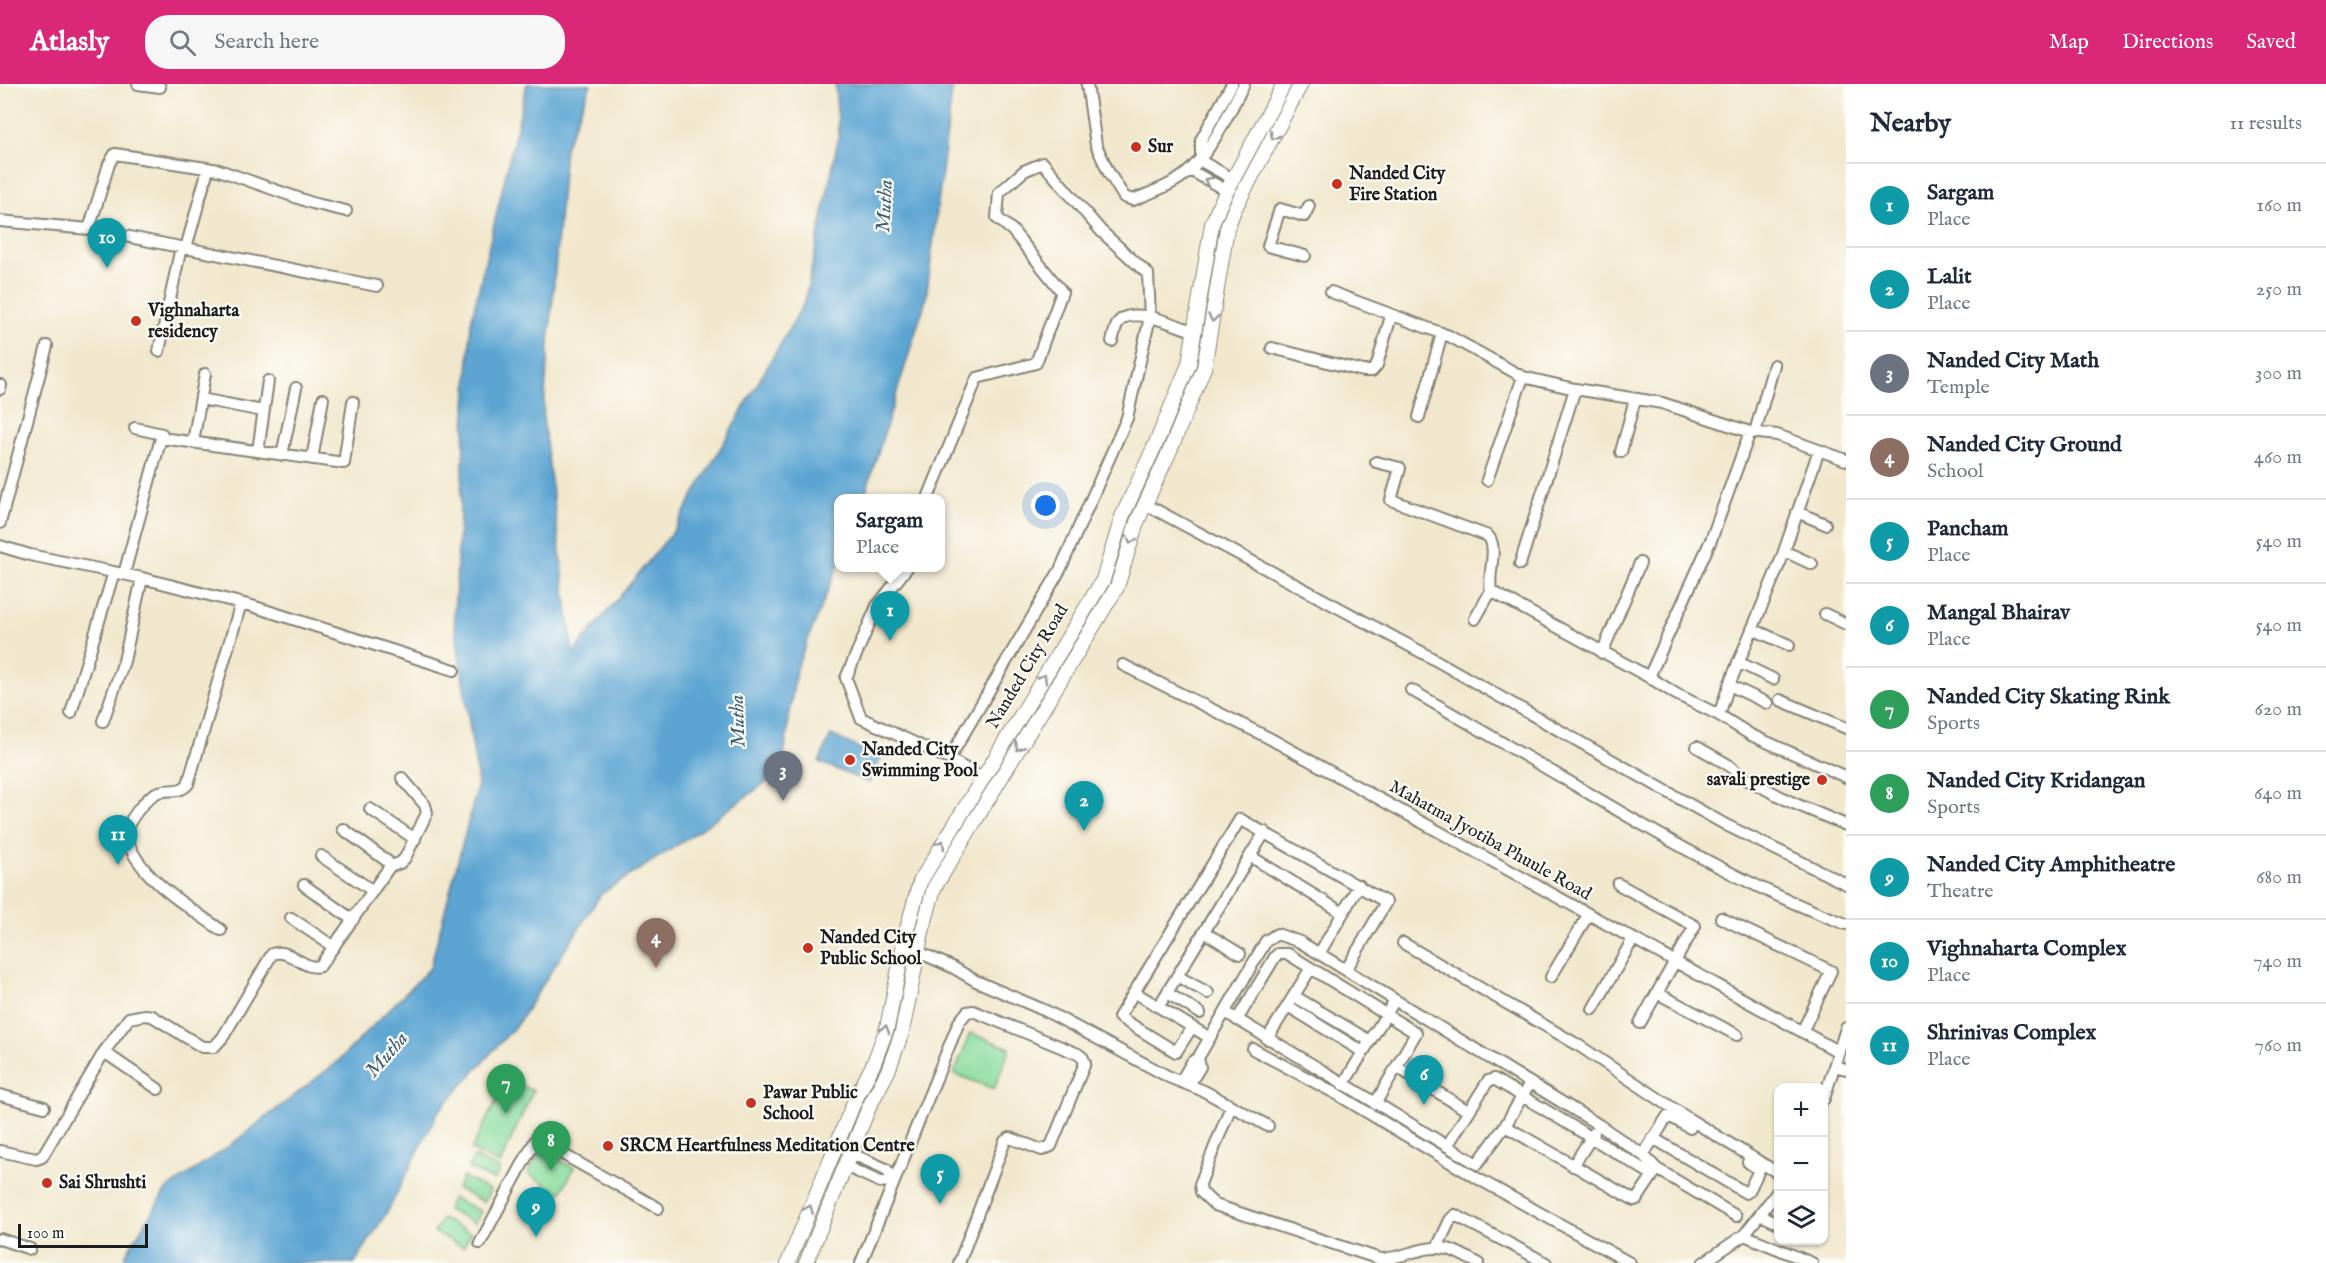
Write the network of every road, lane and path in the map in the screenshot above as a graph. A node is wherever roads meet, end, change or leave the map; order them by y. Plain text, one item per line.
1 (138, 84) edge
2 (1088, 84) edge
3 (1232, 84) edge
4 (1244, 84) edge
5 (1284, 84) edge
6 (1301, 84) edge
7 (160, 87) dead end
8 (1200, 158) junction
9 (208, 169) junction
10 (1190, 170) junction
11 (1230, 185) junction
12 (1309, 206) dead end
13 (346, 212) dead end
14 (0, 221) edge
15 (89, 229) junction
16 (183, 248) junction
17 (1305, 256) dead end
18 (377, 286) dead end
19 (1330, 292) dead end
20 (1391, 316) junction
21 (1150, 317) junction
22 (1195, 332) junction
23 (1442, 333) junction
24 (1112, 341) dead end
25 (47, 346) dead end
26 (1272, 348) dead end
27 (159, 351) dead end
28 (1774, 365) dead end
29 (205, 374) dead end
30 (1523, 377) junction
31 (268, 381) dead end
32 (296, 388) dead end
33 (1575, 389) junction
34 (201, 399) junction
35 (323, 399) dead end
36 (1635, 399) junction
37 (353, 402) dead end
38 (263, 411) junction
39 (1419, 417) dead end
40 (135, 428) dead end
41 (1752, 432) junction
42 (160, 438) junction
43 (193, 442) junction
44 (1819, 450) junction
45 (258, 451) junction
46 (1621, 452) dead end
47 (282, 455) junction
48 (312, 459) junction
49 (1846, 459) edge
50 (1376, 462) dead end
51 (1487, 480) dead end
52 (930, 494) edge
53 (1145, 504) junction
54 (1797, 512) junction
55 (0, 523) edge
56 (1825, 524) dead end
57 (0, 546) edge
58 (1784, 551) junction
59 (1109, 559) junction
60 (1124, 562) junction
61 (1640, 562) dead end
62 (1520, 564) dead end
63 (1812, 564) dead end
64 (903, 572) edge
65 (119, 573) junction
66 (142, 578) junction
67 (1491, 591) junction
68 (241, 603) junction
69 (1825, 614) dead end
70 (1475, 619) dead end
71 (1846, 624) edge
72 (1752, 629) junction
73 (1789, 645) dead end
74 (1602, 653) junction
75 (1738, 662) junction
76 (1123, 665) dead end
77 (454, 670) dead end
78 (1649, 677) junction
79 (1773, 679) dead end
80 (1729, 685) junction
81 (1411, 690) dead end
82 (1780, 700) dead end
83 (1767, 703) dead end
84 (71, 713) dead end
85 (1719, 715) junction
86 (103, 721) dead end
87 (1846, 728) edge
88 (1697, 747) dead end
89 (949, 759) junction
90 (1846, 777) edge
91 (402, 778) dead end
92 (982, 778) junction
93 (370, 809) dead end
94 (1846, 825) edge
95 (343, 829) dead end
96 (1265, 832) junction
97 (415, 839) junction
98 (321, 856) dead end
99 (1250, 856) junction
100 (390, 866) junction
101 (1618, 884) dead end
102 (1846, 884) edge
103 (304, 885) dead end
104 (1359, 885) junction
105 (373, 891) junction
106 (1343, 913) junction
107 (1588, 915) junction
108 (291, 918) dead end
109 (1721, 918) dead end
110 (353, 920) junction
111 (1846, 924) edge
112 (221, 930) dead end
113 (1204, 932) junction
114 (1633, 939) junction
115 (1403, 944) dead end
116 (904, 946) junction
117 (334, 947) junction
118 (918, 951) junction
119 (1240, 954) dead end
120 (1319, 954) junction
121 (1674, 962) junction
122 (1311, 968) junction
123 (1346, 970) junction
124 (1177, 976) junction
125 (1551, 977) dead end
126 (1134, 992) junction
127 (1167, 993) junction
128 (1208, 993) dead end
129 (1657, 993) junction
130 (1395, 1000) junction
131 (1291, 1001) junction
132 (1159, 1006) junction
133 (1593, 1009) dead end
134 (1225, 1012) junction
135 (1200, 1013) dead end
136 (1386, 1014) junction
137 (1237, 1020) junction
138 (1640, 1023) dead end
139 (1192, 1027) junction
140 (1846, 1028) edge
141 (1802, 1032) junction
142 (1737, 1035) dead end
143 (1210, 1038) junction
144 (1267, 1039) junction
145 (1370, 1041) junction
146 (1252, 1049) dead end
147 (104, 1052) junction
148 (1363, 1052) junction
149 (1839, 1052) junction
150 (1834, 1066) junction
151 (1397, 1067) junction
152 (1846, 1069) edge
153 (1185, 1083) junction
154 (1530, 1083) junction
155 (1343, 1085) junction
156 (1828, 1086) edge
157 (158, 1089) dead end
158 (0, 1095) edge
159 (1522, 1096) junction
160 (1375, 1104) junction
161 (1231, 1106) junction
162 (44, 1107) dead end
163 (1468, 1111) junction
164 (1599, 1125) junction
165 (1268, 1126) dead end
166 (1505, 1126) junction
167 (1591, 1138) junction
168 (1653, 1138) junction
169 (1447, 1146) junction
170 (0, 1151) edge
171 (1643, 1155) junction
172 (848, 1160) junction
173 (1573, 1166) junction
174 (1774, 1170) edge
175 (1655, 1172) junction
176 (894, 1180) junction
177 (1774, 1198) edge
178 (658, 1208) dead end
179 (1761, 1215) junction
180 (1736, 1216) dead end
181 (1774, 1221) edge
182 (1744, 1235) junction
183 (0, 1239) edge
184 (480, 1243) dead end
185 (1437, 1248) junction
186 (30, 1249) dead end
187 (788, 1263) edge
188 (806, 1263) edge
189 (861, 1263) edge
190 (959, 1263) edge
191 (1478, 1263) edge
192 (1546, 1263) edge
193 (1630, 1263) edge
194 (1703, 1263) edge
195 (1812, 1263) edge

1 - 7 street
2 - 10 street
3 - 8 street
4 - 8 street
5 - 11 street, Nanded City Road
6 -> 53 street, Nanded City Road
8 - 10 street
8 - 11 street
9 - 13 street
9 - 15 street
9 - 16 street
11 -> 10 street
11 - 22 street, Nanded City Road
12 - 17 street
14 - 15 street
15 - 16 street
16 - 18 street
16 - 27 street
19 - 20 street
20 - 23 street
20 - 26 street
21 - 22 street
21 - 24 street
21 - 52 street
21 - 89 street
22 - 59 street, Nanded City Road
23 - 30 street
23 - 39 street
25 - 55 street
28 - 41 street
29 - 34 street
30 - 33 street
30 - 51 street
31 - 38 street
32 - 47 street
33 - 36 street
33 - 62 street
34 - 38 street
34 - 43 street
35 - 48 street
36 - 41 street
36 - 46 street
37 - 48 street
38 - 45 street
40 - 42 street
41 - 44 street
41 - 78 street
42 - 43 street
42 - 65 street
43 - 45 street
44 - 49 street
44 - 54 street
45 - 47 street
47 - 48 street
50 - 67 street
53 -> 60 street, Nanded City Road
53 - 102 street
54 - 56 street
54 - 58 street
57 - 65 street
58 - 63 street
58 - 72 street
59 - 60 street
92 -> 59 street, Nanded City Road
60 -> 118 street, Nanded City Road
61 - 74 street
64 - 89 street
65 - 66 street
65 - 84 street
66 - 68 street
66 - 86 street
67 - 70 street
67 - 74 street
68 - 77 street
68 - 112 street
69 - 71 street
72 - 73 street
72 - 75 street
74 - 78 street
75 - 79 street
75 - 80 street
76 - 107 street, Mahatma Jyotiba Phuule Road
78 - 85 street
80 - 83 street
80 - 85 street
81 - 111 street
82 - 87 street
85 - 90 street
88 - 94 street
89 - 92 street
91 - 97 street
116 -> 92 street, Nanded City Road
93 - 97 street
95 - 100 street
96 - 99 street
96 - 104 street
96 - 126 street
97 - 100 street
98 - 105 street
99 - 106 street
99 - 113 street
100 - 105 street
101 - 121 street
103 - 110 street
104 - 106 street
104 - 123 street
105 - 110 street
106 - 120 street
107 - 114 street, Mahatma Jyotiba Phuule Road
107 - 125 street
108 - 117 street
109 - 141 street
110 - 117 street
113 - 119 street
113 - 124 street
114 - 121 street, Mahatma Jyotiba Phuule Road
114 - 133 street
115 - 174 street
116 - 118 street
187 -> 116 street, Nanded City Road
117 - 147 street
118 - 153 street
118 - 172 street, Nanded City Road
120 - 123 street
120 - 134 street
121 - 129 street
121 - 141 street, Mahatma Jyotiba Phuule Road
122 - 131 street
122 - 136 street
122 - 137 street
123 - 130 street
124 - 127 street
124 - 128 street
126 - 132 street
126 - 139 street
127 - 132 street
127 - 135 street
129 - 138 street
129 - 142 street
130 - 136 street
130 - 154 street
131 - 144 street
131 - 145 street
131 - 148 street
132 - 139 street
134 - 137 street
134 - 143 street
136 - 145 street
136 - 151 street
137 - 144 street
139 - 143 street
140 - 149 street
141 - 149 street, Mahatma Jyotiba Phuule Road
143 - 153 street
144 - 155 street
145 - 148 street
146 - 193 street
147 - 157 street
147 - 170 street
148 - 155 street
149 - 150 street
150 - 152 street
150 - 156 street
151 - 160 street
151 - 163 street
153 - 161 street
154 - 159 street
154 - 164 street
155 - 160 street
158 - 162 street
159 - 163 street
159 - 166 street
159 - 167 street
160 - 169 street
161 - 165 street
161 - 185 street
163 - 169 street
164 - 167 street
164 - 171 street
166 - 169 street
166 - 173 street
167 - 173 street
167 - 175 street
168 - 168 street
168 - 171 street
171 - 175 street
172 - 176 street
172 - 188 street, Nanded City Road
173 - 175 street
175 - 180 street
176 - 189 street
176 - 190 street
177 - 179 street
178 - 184 street
179 - 181 street
179 - 182 street
182 - 194 street
182 - 195 street
183 - 186 street
185 - 191 street
185 - 192 street

